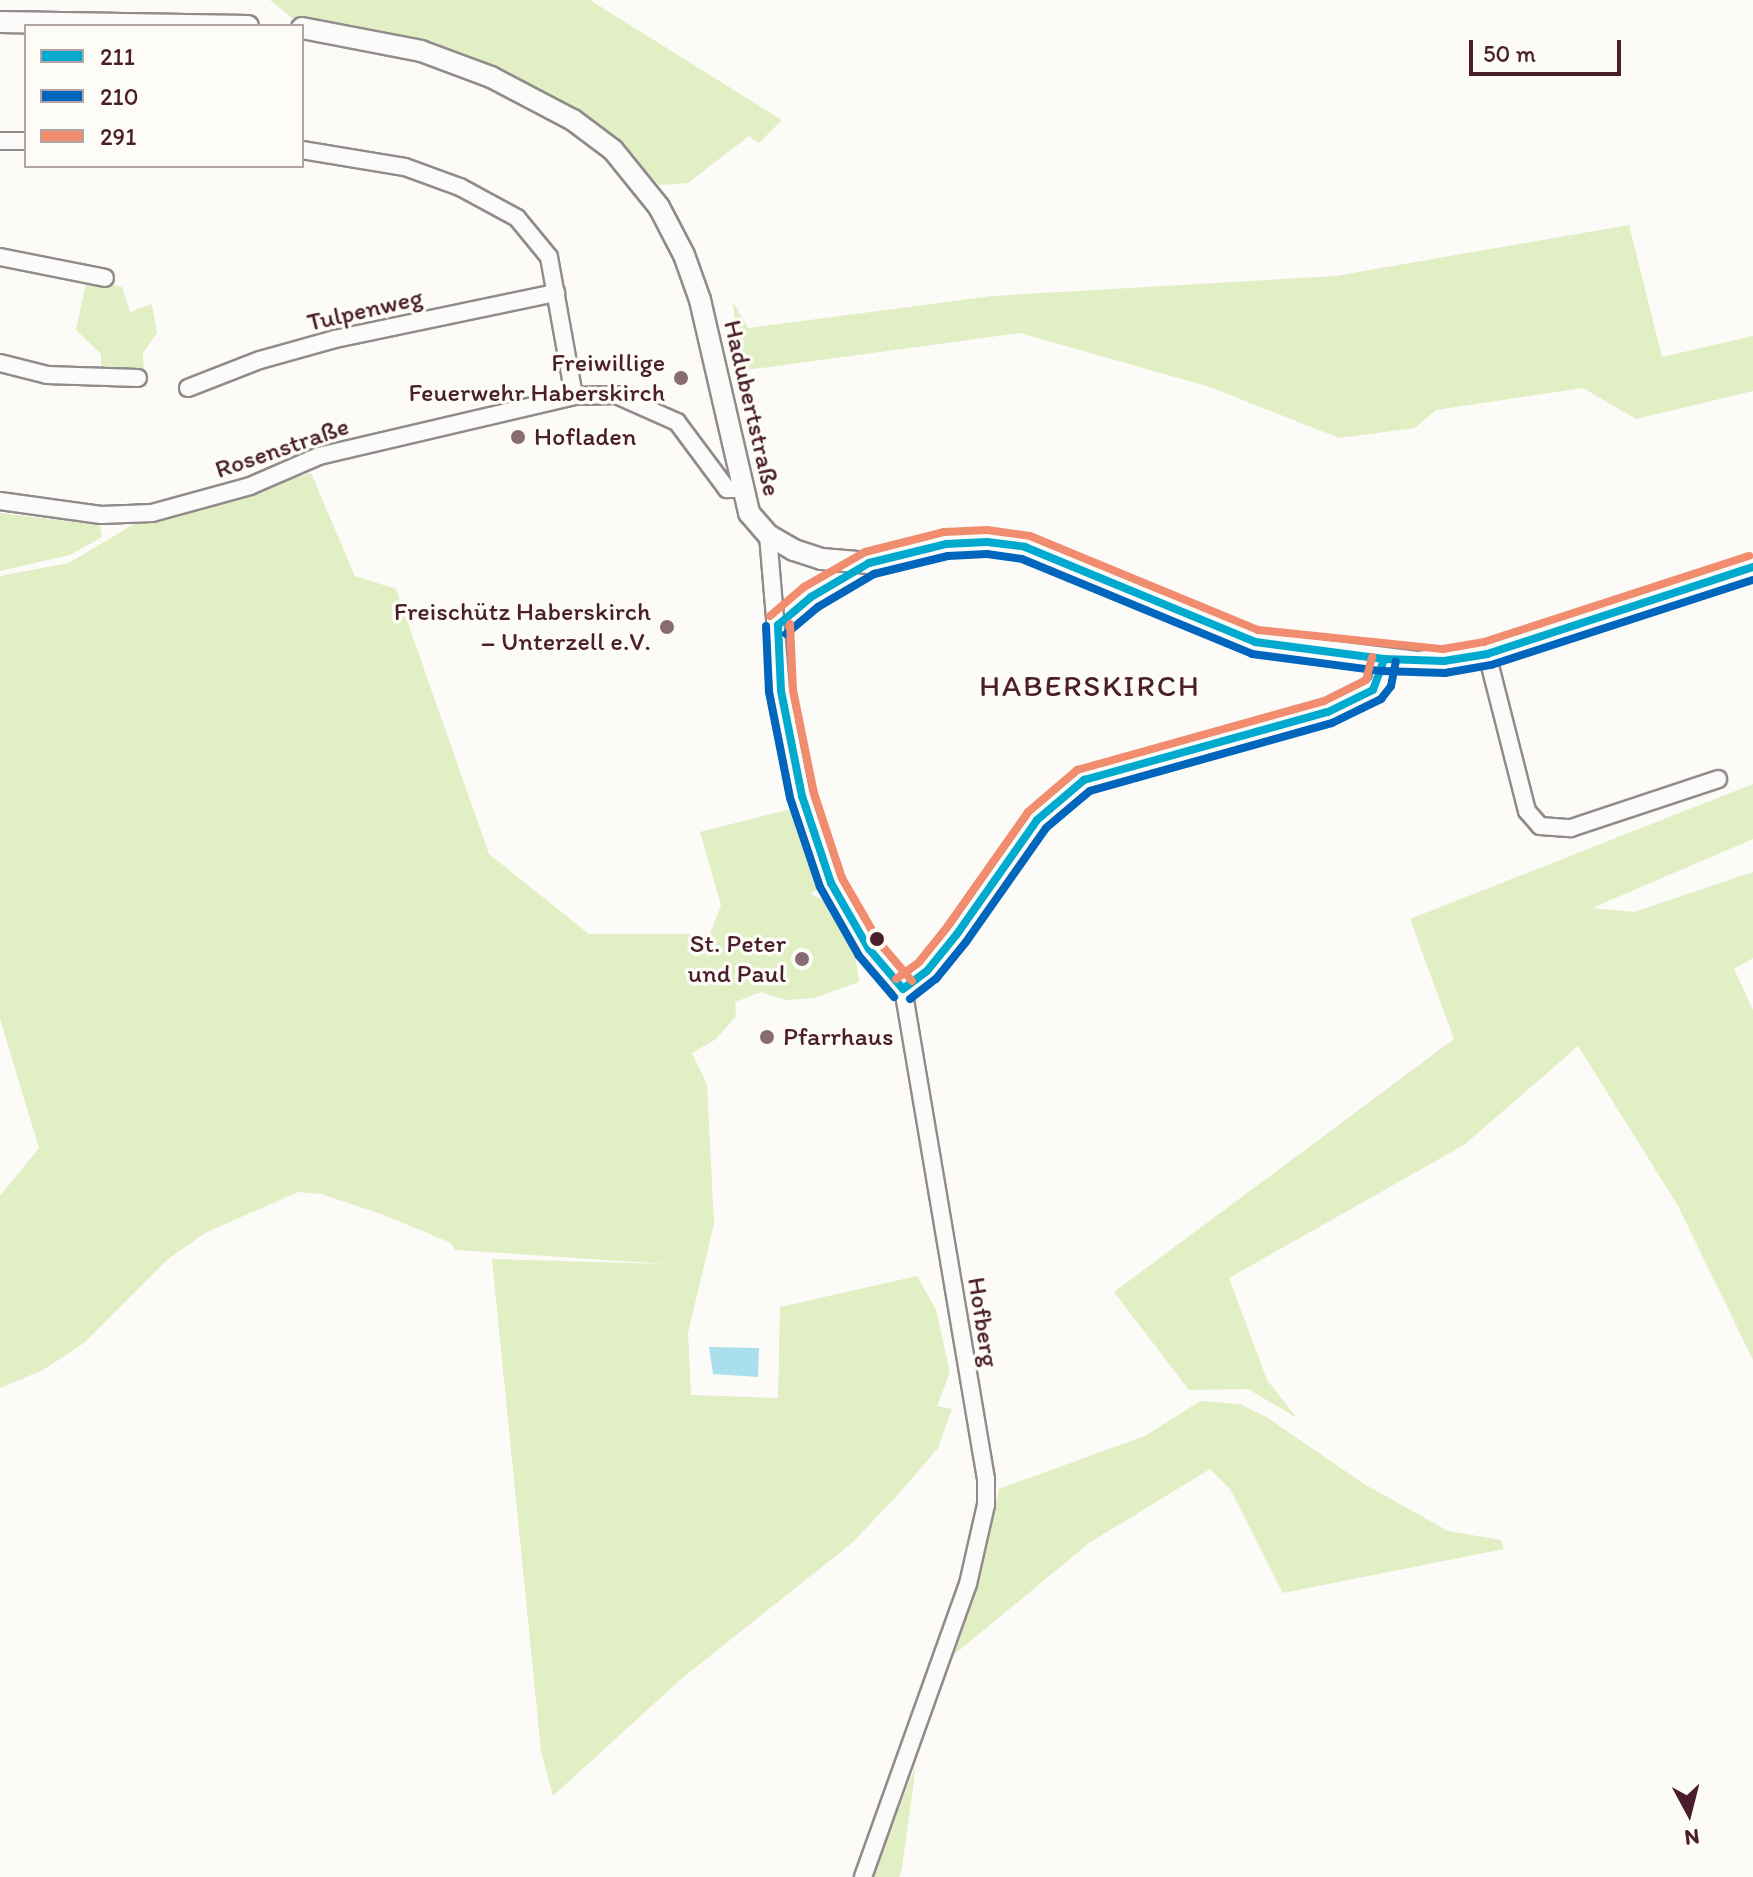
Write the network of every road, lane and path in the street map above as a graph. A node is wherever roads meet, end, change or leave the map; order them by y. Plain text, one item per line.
1 (0, 22) edge
2 (124, 24) edge
3 (304, 28) edge
4 (0, 141) edge
5 (24, 141) edge
6 (304, 150) edge
7 (0, 257) edge
8 (105, 278) dead end
9 (556, 293) junction
10 (0, 363) edge
11 (138, 378) dead end
12 (188, 388) dead end
13 (574, 396) junction
14 (741, 489) junction
15 (1, 499) edge
16 (768, 535) junction
17 (1753, 567) edge
18 (1487, 654) junction
19 (1384, 659) junction
20 (1718, 779) dead end
21 (903, 989) junction
22 (863, 1877) edge

1 - 2 street
3 - 14 street, Hadubertstraße
4 - 5 street
6 - 9 street
7 - 8 street
9 - 12 street, Tulpenweg
9 - 13 street
10 - 11 street
13 - 14 street, Rosenstraße
13 - 15 street, Rosenstraße
14 - 16 street, Hadubertstraße
16 - 19 street, Hadubertstraße
16 - 21 street
17 - 18 street, Hadubertstraße
18 - 19 street, Hadubertstraße
18 - 20 street
19 - 21 street
21 - 22 street, Hofberg

